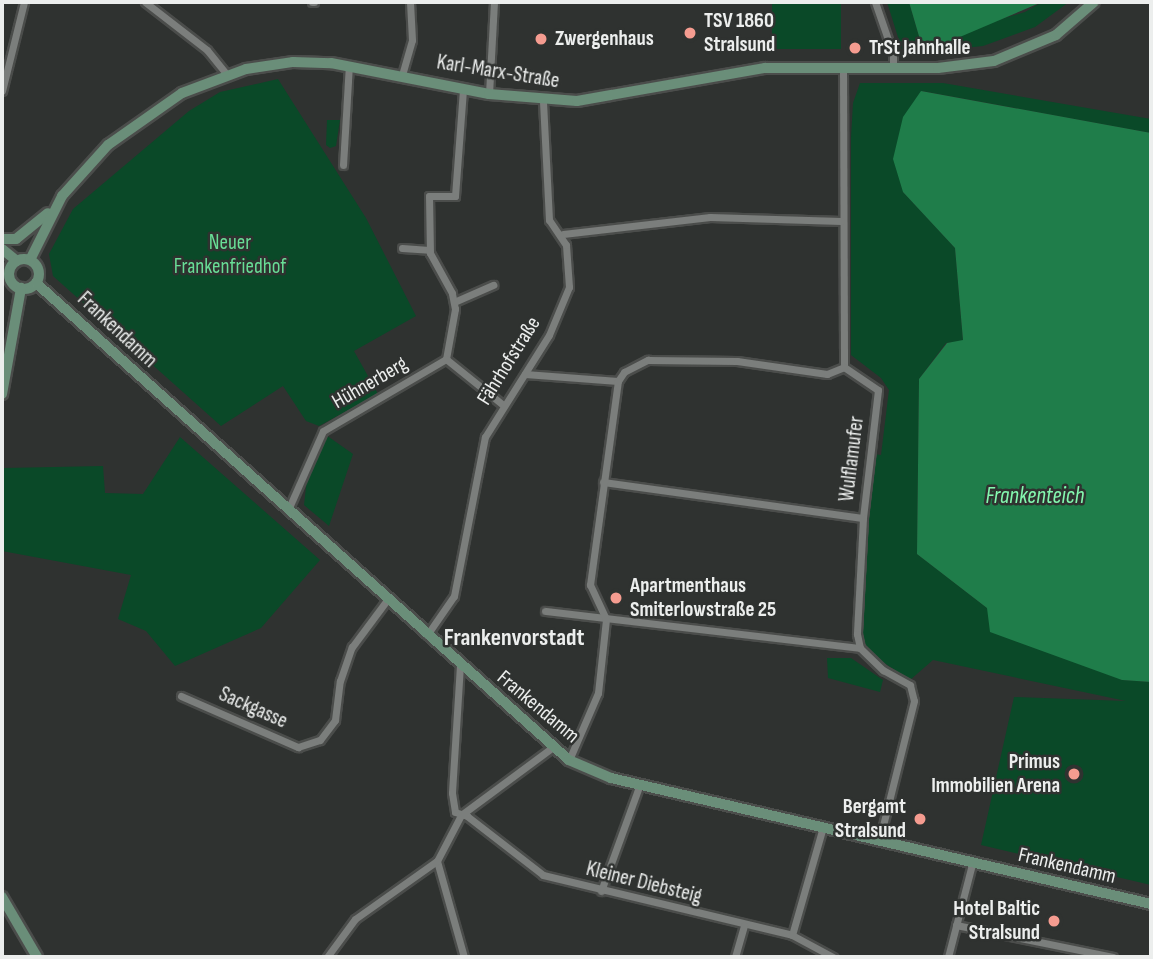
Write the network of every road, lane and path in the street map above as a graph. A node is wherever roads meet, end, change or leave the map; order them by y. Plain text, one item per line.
1 (24, 2) edge
2 (145, 2) edge
3 (410, 2) edge
4 (494, 2) edge
5 (875, 2) edge
6 (1094, 2) edge
7 (349, 65) junction
8 (843, 67) junction
9 (893, 68) junction
10 (227, 75) junction
11 (402, 75) junction
12 (463, 89) junction
13 (2, 91) edge
14 (489, 94) junction
15 (544, 102) junction
16 (343, 165) dead end
17 (54, 208) junction
18 (841, 221) junction
19 (563, 234) junction
20 (2, 239) edge
21 (2, 248) edge
22 (402, 248) dead end
23 (429, 250) junction
24 (30, 260) junction
25 (17, 261) junction
26 (6, 267) edge
27 (36, 283) junction
28 (493, 285) dead end
29 (20, 288) junction
30 (454, 302) junction
31 (446, 359) junction
32 (844, 367) junction
33 (525, 374) junction
34 (618, 381) junction
35 (2, 394) edge
36 (503, 405) junction
37 (603, 482) junction
38 (287, 511) junction
39 (863, 518) junction
40 (387, 600) junction
41 (545, 611) dead end
42 (606, 619) junction
43 (427, 635) junction
44 (860, 648) junction
45 (460, 665) junction
46 (181, 696) dead end
47 (553, 747) junction
48 (569, 760) junction
49 (640, 784) junction
50 (461, 815) junction
51 (823, 827) junction
52 (879, 841) junction
53 (438, 861) junction
54 (972, 864) junction
55 (601, 891) junction
56 (2, 897) edge
57 (1151, 904) edge
58 (744, 925) junction
59 (956, 925) junction
60 (792, 935) junction
61 (1069, 953) edge
62 (37, 957) edge
63 (327, 957) edge
64 (464, 957) edge
65 (735, 957) edge
66 (833, 957) edge
67 (948, 957) edge
68 (1113, 957) edge

1 - 13 street
2 - 10 street
3 - 11 street
4 - 14 street
5 - 9 street
6 - 9 street, Karl-Marx-Straße
7 - 10 street, Karl-Marx-Straße
7 - 11 street, Karl-Marx-Straße
7 - 16 street
8 - 9 street, Karl-Marx-Straße
8 - 15 street, Karl-Marx-Straße
8 - 18 street
10 - 17 street, Karl-Marx-Straße
11 - 12 street, Karl-Marx-Straße
12 - 14 street, Karl-Marx-Straße
12 - 23 street
14 - 15 street, Karl-Marx-Straße
15 - 19 street, Fährhofstraße
17 - 20 street, Karl-Marx-Straße
17 - 24 street, Karl-Marx-Straße
18 - 19 street
18 - 32 street
19 - 33 street, Fährhofstraße
21 - 25 street
22 - 23 street
23 - 30 street
24 - 25 street
24 - 27 street
25 - 26 street
26 - 29 street
27 - 29 street
27 - 38 street, Frankendamm
28 - 30 street
29 - 35 street
30 - 31 street
31 - 36 street
31 - 38 street, Hühnerberg
32 - 34 street
32 - 39 street, Wulflamufer
33 - 34 street
33 - 36 street, Fährhofstraße
34 - 37 street
36 - 43 street, Fährhofstraße
37 - 39 street
37 - 42 street
38 - 40 street, Frankendamm
39 - 44 street, Wulflamufer
40 - 43 street, Frankendamm
40 - 46 street, Sackgasse
41 - 42 street
42 - 44 street
42 - 48 street
43 - 45 street, Frankendamm
44 - 52 street
45 - 47 street, Frankendamm
45 - 50 street
47 - 48 street, Frankendamm
47 - 50 street
48 - 49 street, Frankendamm
49 - 51 street, Frankendamm
49 - 55 street
50 - 53 street
50 - 55 street, Kleiner Diebsteig
51 - 52 street, Frankendamm
51 - 60 street
52 - 54 street, Frankendamm
53 - 63 street
53 - 64 street
54 - 57 street, Frankendamm
54 - 59 street
55 - 58 street, Kleiner Diebsteig
56 - 62 street
58 - 60 street, Kleiner Diebsteig
58 - 65 street
59 - 61 street
59 - 67 street
60 - 66 street, Kleiner Diebsteig
61 - 68 street

